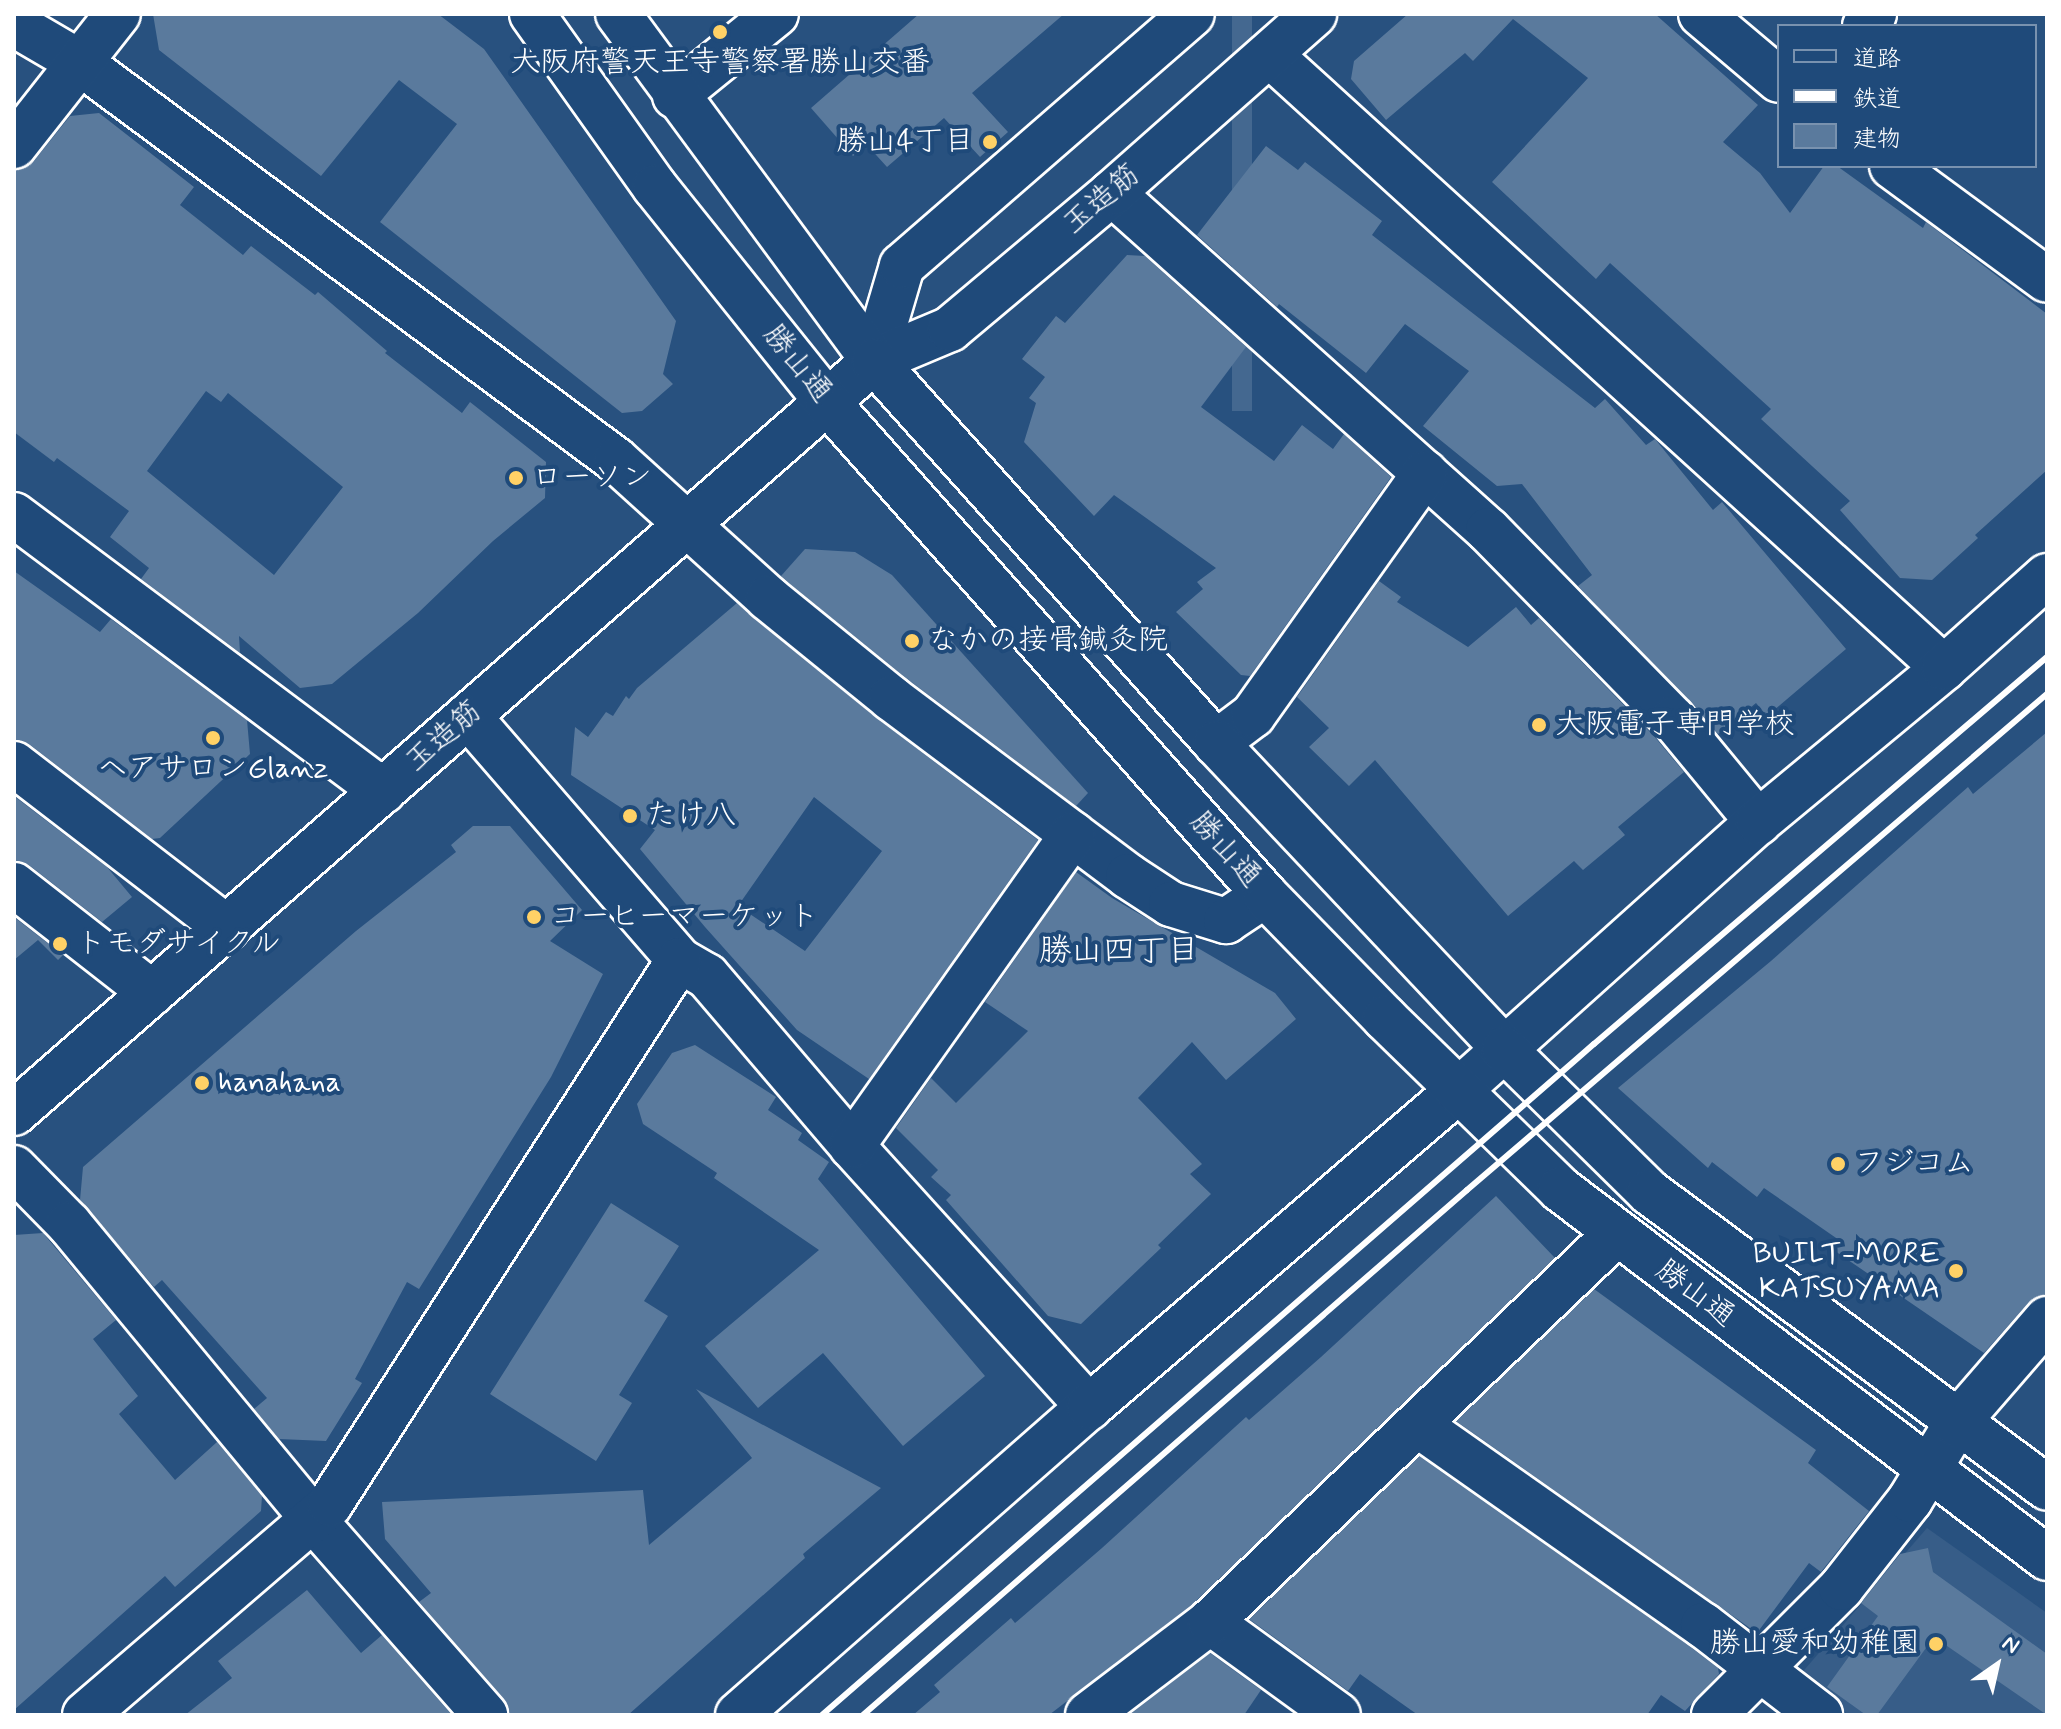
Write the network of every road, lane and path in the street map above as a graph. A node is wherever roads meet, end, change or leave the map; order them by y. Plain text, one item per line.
1 (118, 14) edge
2 (532, 14) edge
3 (618, 14) edge
4 (776, 14) edge
5 (1192, 14) edge
6 (1314, 14) edge
7 (1701, 14) edge
8 (14, 24) edge
9 (1270, 55) junction
10 (79, 62) junction
11 (1777, 78) edge
12 (675, 96) junction
13 (14, 146) edge
14 (1895, 168) edge
15 (1112, 193) junction
16 (2047, 280) edge
17 (874, 361) junction
18 (827, 402) junction
19 (1425, 473) junction
20 (14, 515) edge
21 (685, 524) junction
22 (2047, 576) edge
23 (1944, 668) junction
24 (468, 716) junction
25 (1216, 743) junction
26 (14, 764) edge
27 (383, 791) junction
28 (1758, 822) junction
29 (1073, 834) junction
30 (14, 885) edge
31 (1265, 895) junction
32 (227, 928) junction
33 (679, 960) junction
34 (152, 993) junction
35 (1504, 1049) junction
36 (1458, 1091) junction
37 (14, 1113) edge
38 (852, 1146) junction
39 (14, 1168) edge
40 (1616, 1234) junction
41 (2047, 1319) edge
42 (1089, 1407) junction
43 (1956, 1424) junction
44 (1418, 1425) junction
45 (1926, 1468) junction
46 (2047, 1488) edge
47 (313, 1519) junction
48 (2047, 1558) edge
49 (1210, 1622) junction
50 (1760, 1670) junction
51 (85, 1715) edge
52 (485, 1715) edge
53 (738, 1715) edge
54 (1088, 1715) edge
55 (1338, 1715) edge
56 (1714, 1715) edge
57 (1820, 1715) edge

1 - 10 street
2 - 18 street, 勝山通
3 - 12 street, 勝山通
4 - 12 street
5 - 17 street
6 - 9 street, 玉造筋
7 - 11 street
8 - 10 street
9 - 15 street, 玉造筋
9 - 23 street
10 - 13 street
10 - 21 street
12 - 17 street, 勝山通
14 - 16 street
15 - 17 street, 玉造筋
15 - 19 street
17 - 18 street, 玉造筋
17 - 25 street, 勝山通
18 - 21 street, 玉造筋
18 - 31 street, 勝山通
19 - 25 street
19 - 28 street
20 - 27 street
21 - 24 street, 玉造筋
21 - 29 street
22 - 23 street
23 - 28 street
24 - 27 street, 玉造筋
24 - 33 street
25 - 35 street, 勝山通
26 - 32 street
27 - 32 street, 玉造筋
28 - 35 street
29 - 31 street
29 - 38 street
30 - 34 street
31 - 36 street, 勝山通
32 - 34 street, 玉造筋
33 - 38 street
33 - 47 street
34 - 37 street, 玉造筋
35 - 36 street
35 - 43 street, 勝山通
36 - 40 street, 勝山通
36 - 42 street
38 - 42 street
39 - 47 street
40 - 44 street
40 - 45 street, 勝山通
41 - 43 street
42 - 53 street
43 - 45 street
43 - 46 street, 勝山通
44 - 49 street
44 - 50 street
45 - 48 street, 勝山通
45 - 50 street
47 - 51 street
47 - 52 street
49 - 54 street
49 - 55 street
50 - 56 street
50 - 57 street

